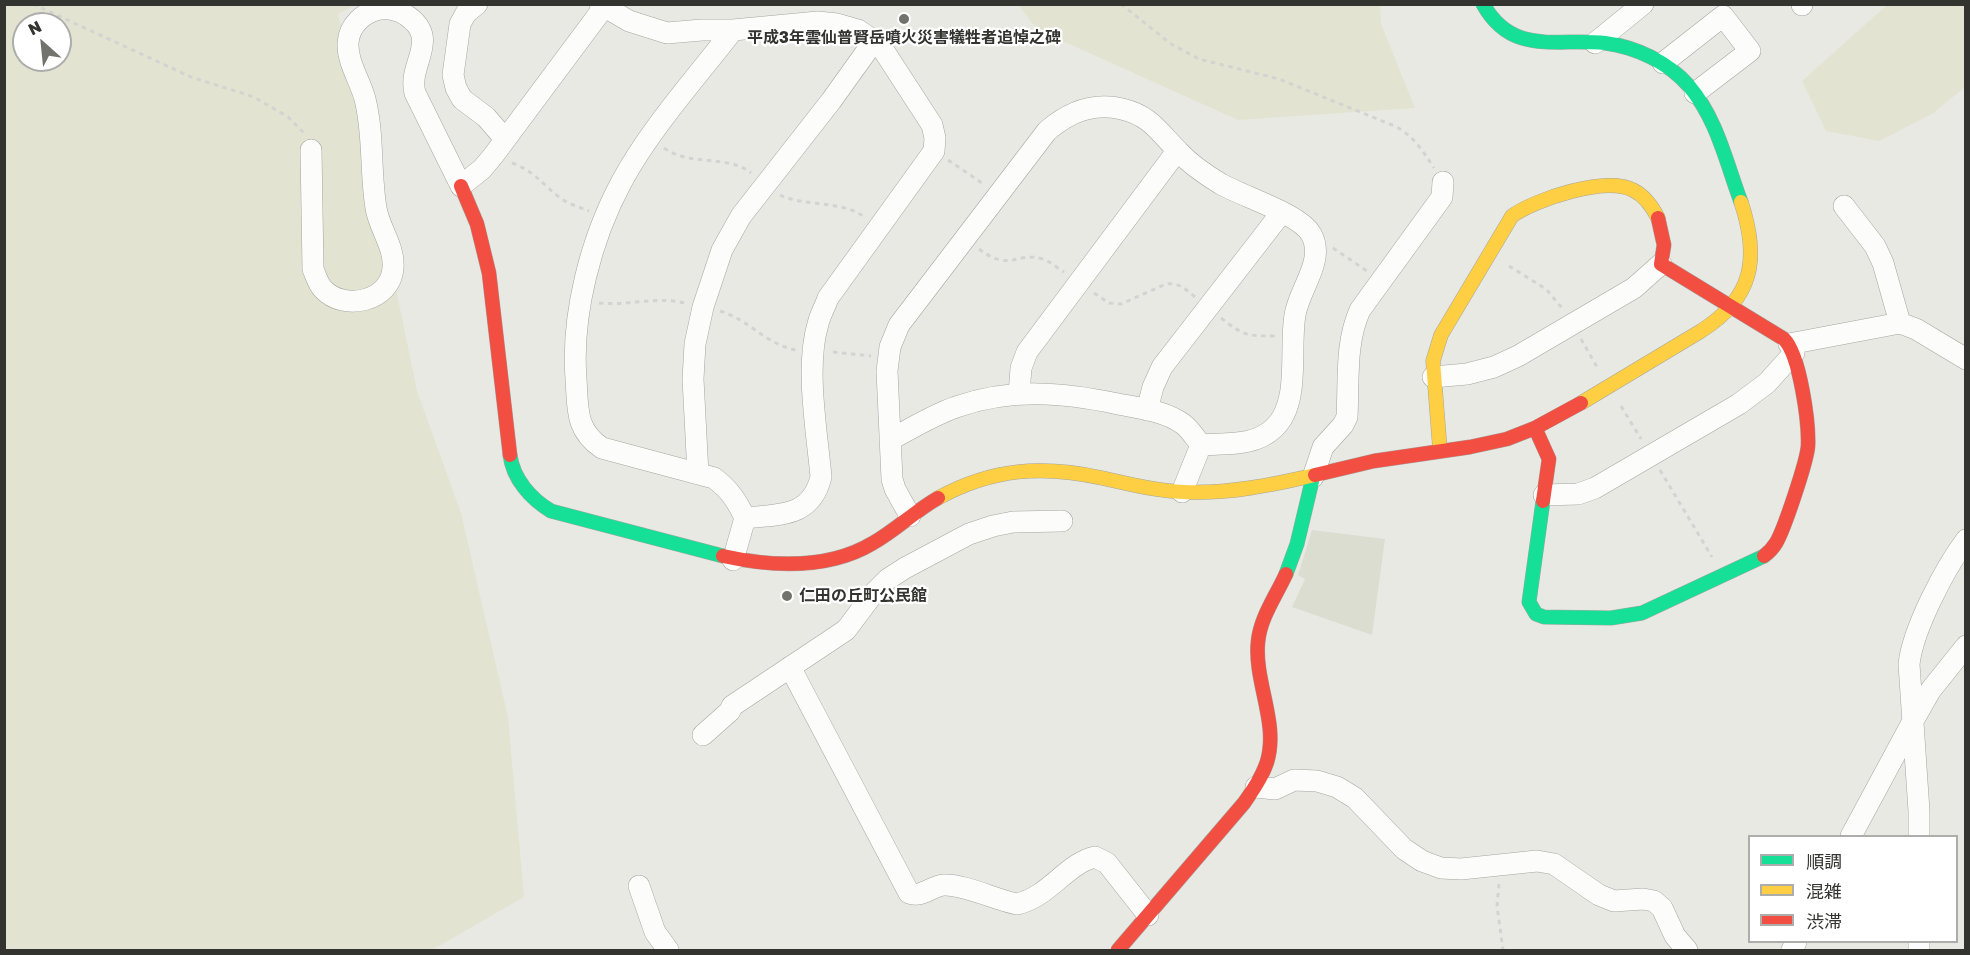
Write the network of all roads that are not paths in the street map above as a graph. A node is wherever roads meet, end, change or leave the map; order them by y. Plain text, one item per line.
1 (477, 4) edge
2 (1483, 4) edge
3 (1643, 4) edge
4 (602, 6) edge
5 (733, 30) junction
6 (874, 41) junction
7 (1595, 43) junction
8 (1663, 63) junction
9 (1695, 93) junction
10 (505, 139) junction
11 (310, 150) road end
12 (1178, 151) junction
13 (1443, 182) road end
14 (461, 186) junction
15 (1844, 206) dead end
16 (1282, 212) junction
17 (1661, 264) junction
18 (1732, 308) junction
19 (1900, 323) junction
20 (1791, 349) junction
21 (1965, 359) edge
22 (1433, 377) junction
23 (1018, 394) junction
24 (1147, 410) junction
25 (1535, 428) junction
26 (890, 440) junction
27 (1201, 445) junction
28 (1440, 450) junction
29 (698, 474) junction
30 (1313, 477) junction
31 (1182, 492) junction
32 (1544, 495) junction
33 (910, 516) junction
34 (745, 518) junction
35 (1062, 521) dead end
36 (1965, 540) edge
37 (733, 560) junction
38 (1965, 646) edge
39 (790, 667) junction
40 (1913, 720) junction
41 (703, 735) dead end
42 (1256, 787) junction
43 (1852, 835) edge
44 (1919, 835) edge
45 (639, 886) dead end
46 (1148, 915) junction
47 (668, 951) edge
48 (1118, 951) edge
49 (1687, 951) edge

1 - 10 street
2 - 7 street
3 - 7 street
4 - 5 street
4 - 10 street
5 - 6 street
5 - 29 street
6 - 29 street
6 - 34 street
7 - 8 street
8 - 9 street
8 - 9 street
9 - 18 street
10 - 14 street
11 - 14 street
12 - 16 street
12 - 23 street
12 - 26 street
13 - 30 street
14 - 37 street
15 - 19 street
16 - 24 street
16 - 27 street
17 - 18 street
17 - 22 street
17 - 22 street
18 - 20 street
18 - 25 street
19 - 20 street
19 - 21 street
20 - 32 street
20 - 32 street
22 - 28 street
23 - 24 street
23 - 26 street
24 - 27 street
25 - 28 street
25 - 32 street
26 - 33 street
27 - 31 street
28 - 30 street
29 - 34 street
30 - 31 street
30 - 42 street
31 - 33 street
33 - 37 street
34 - 37 street
35 - 39 street
36 - 40 street
38 - 40 street
39 - 41 street
39 - 46 street
40 - 43 street
40 - 44 street
42 - 46 street
42 - 49 street
45 - 47 street
46 - 48 street

